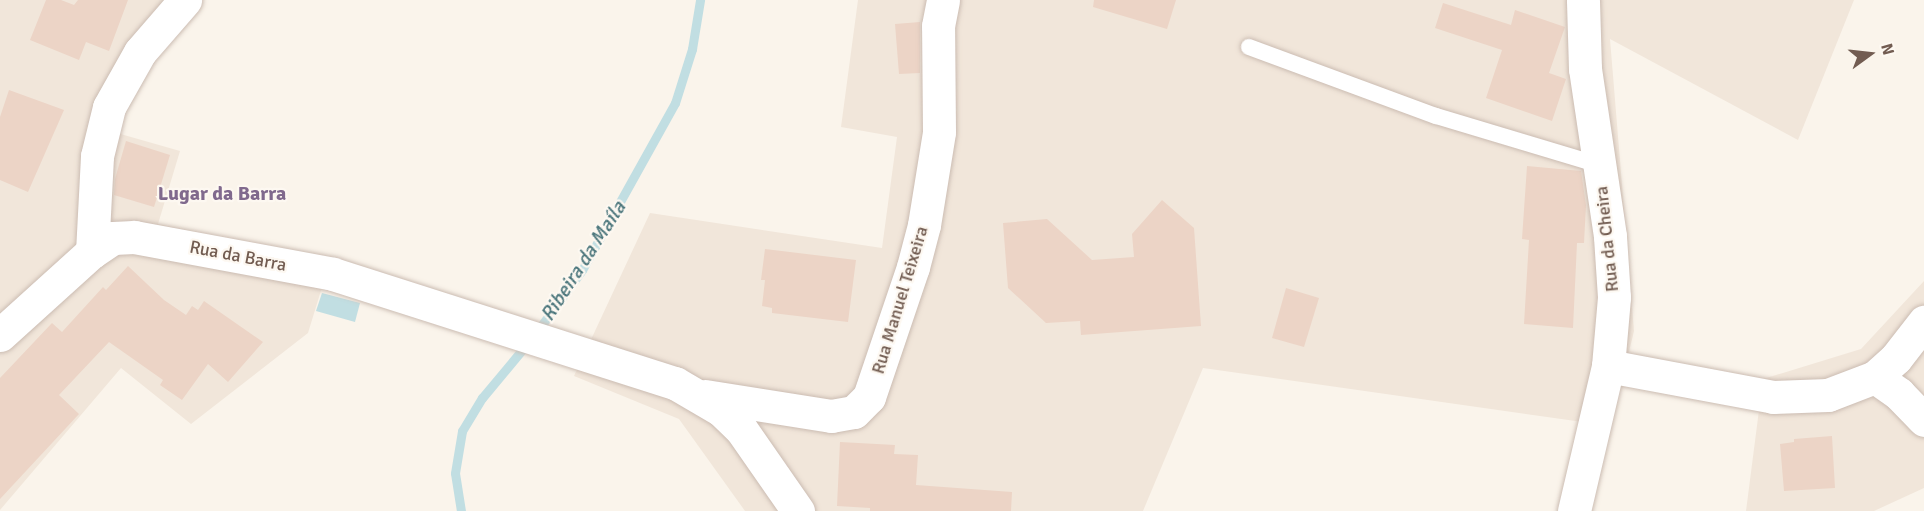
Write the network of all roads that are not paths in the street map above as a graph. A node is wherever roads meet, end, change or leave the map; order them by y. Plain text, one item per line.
1 (185, 0) edge
2 (943, 0) edge
3 (1583, 0) edge
4 (1249, 47) dead end
5 (1599, 165) junction
6 (92, 252) junction
7 (1924, 322) edge
8 (0, 335) edge
9 (1608, 366) junction
10 (1875, 377) junction
11 (698, 395) junction
12 (1924, 420) edge
13 (798, 511) edge
14 (1574, 511) edge

1 - 6 street
2 - 11 street, Rua Manuel Teixeira
3 - 5 street, Rua da Cheira
4 - 5 lane
5 - 9 street, Rua da Cheira
6 - 8 street, Rua da Barra
6 - 11 street, Rua da Barra
7 - 10 street
9 - 10 street
9 - 14 street, Rua da Cheira
10 - 12 street
11 - 13 street

